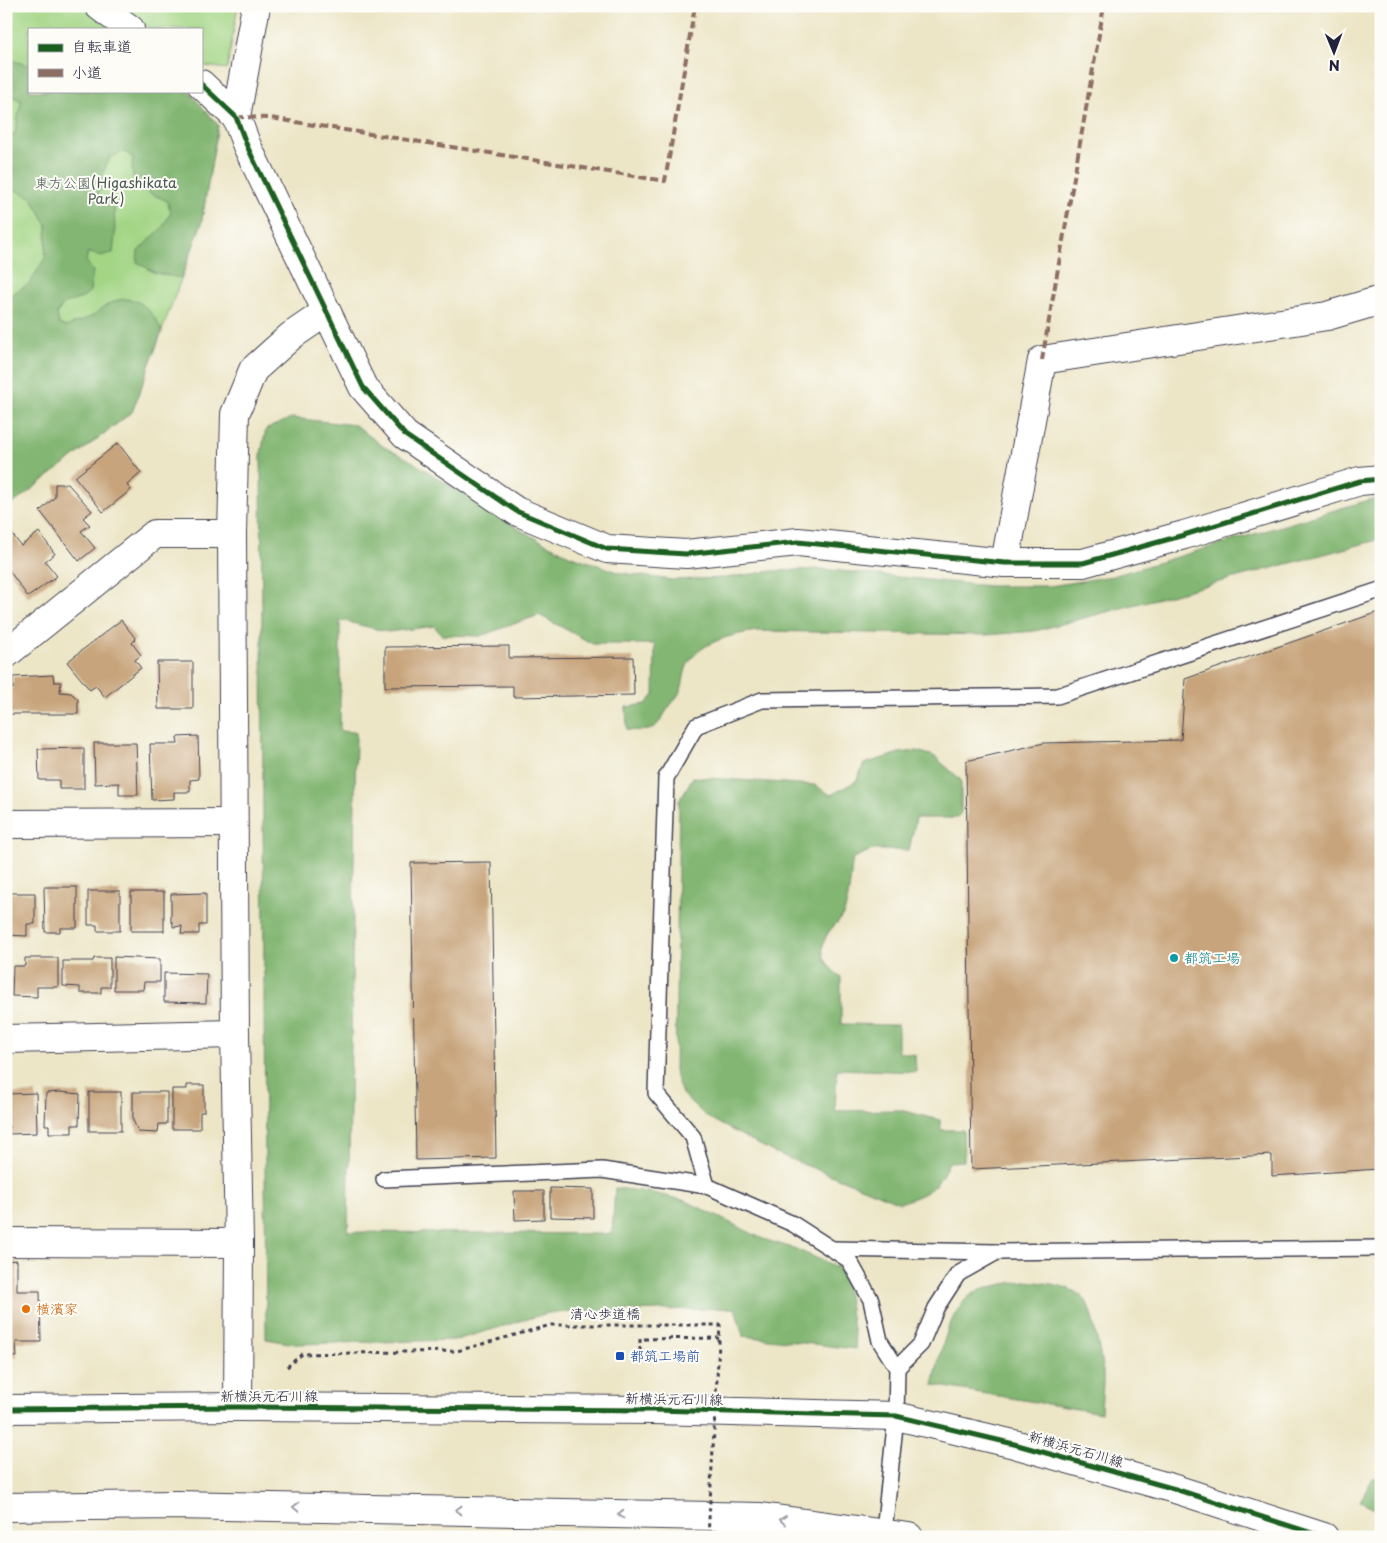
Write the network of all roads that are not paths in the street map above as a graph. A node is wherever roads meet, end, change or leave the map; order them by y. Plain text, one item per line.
1 (99, 6) edge
2 (256, 6) edge
3 (129, 28) edge
4 (202, 85) edge
5 (236, 117) junction
6 (1381, 300) edge
7 (326, 312) junction
8 (1381, 479) edge
9 (232, 534) junction
10 (1005, 563) junction
11 (1380, 590) edge
12 (6, 654) edge
13 (233, 823) junction
14 (6, 824) edge
15 (235, 1034) junction
16 (6, 1039) edge
17 (384, 1179) dead end
18 (707, 1186) junction
19 (6, 1242) edge
20 (239, 1244) junction
21 (1381, 1248) edge
22 (832, 1249) junction
23 (997, 1252) junction
24 (897, 1368) junction
25 (238, 1407) junction
26 (6, 1409) edge
27 (896, 1416) junction
28 (6, 1507) edge
29 (896, 1535) edge
30 (1324, 1537) edge

1 - 3 street
2 - 5 street
4 - 5 street
5 - 7 street
6 - 10 street
7 - 9 street
7 - 10 street
8 - 10 street
9 - 12 street
9 - 13 street
11 - 18 lane
13 - 14 street
13 - 15 street
15 - 16 street
15 - 20 street
17 - 18 lane
18 - 22 lane
19 - 20 street
20 - 25 street
21 - 23 lane
22 - 23 lane
22 - 24 lane
23 - 24 lane
24 - 27 lane
25 - 26 street, 新横浜元石川線
25 - 27 street, 新横浜元石川線
27 - 29 lane
27 - 30 street, 新横浜元石川線
29 -> 28 street

